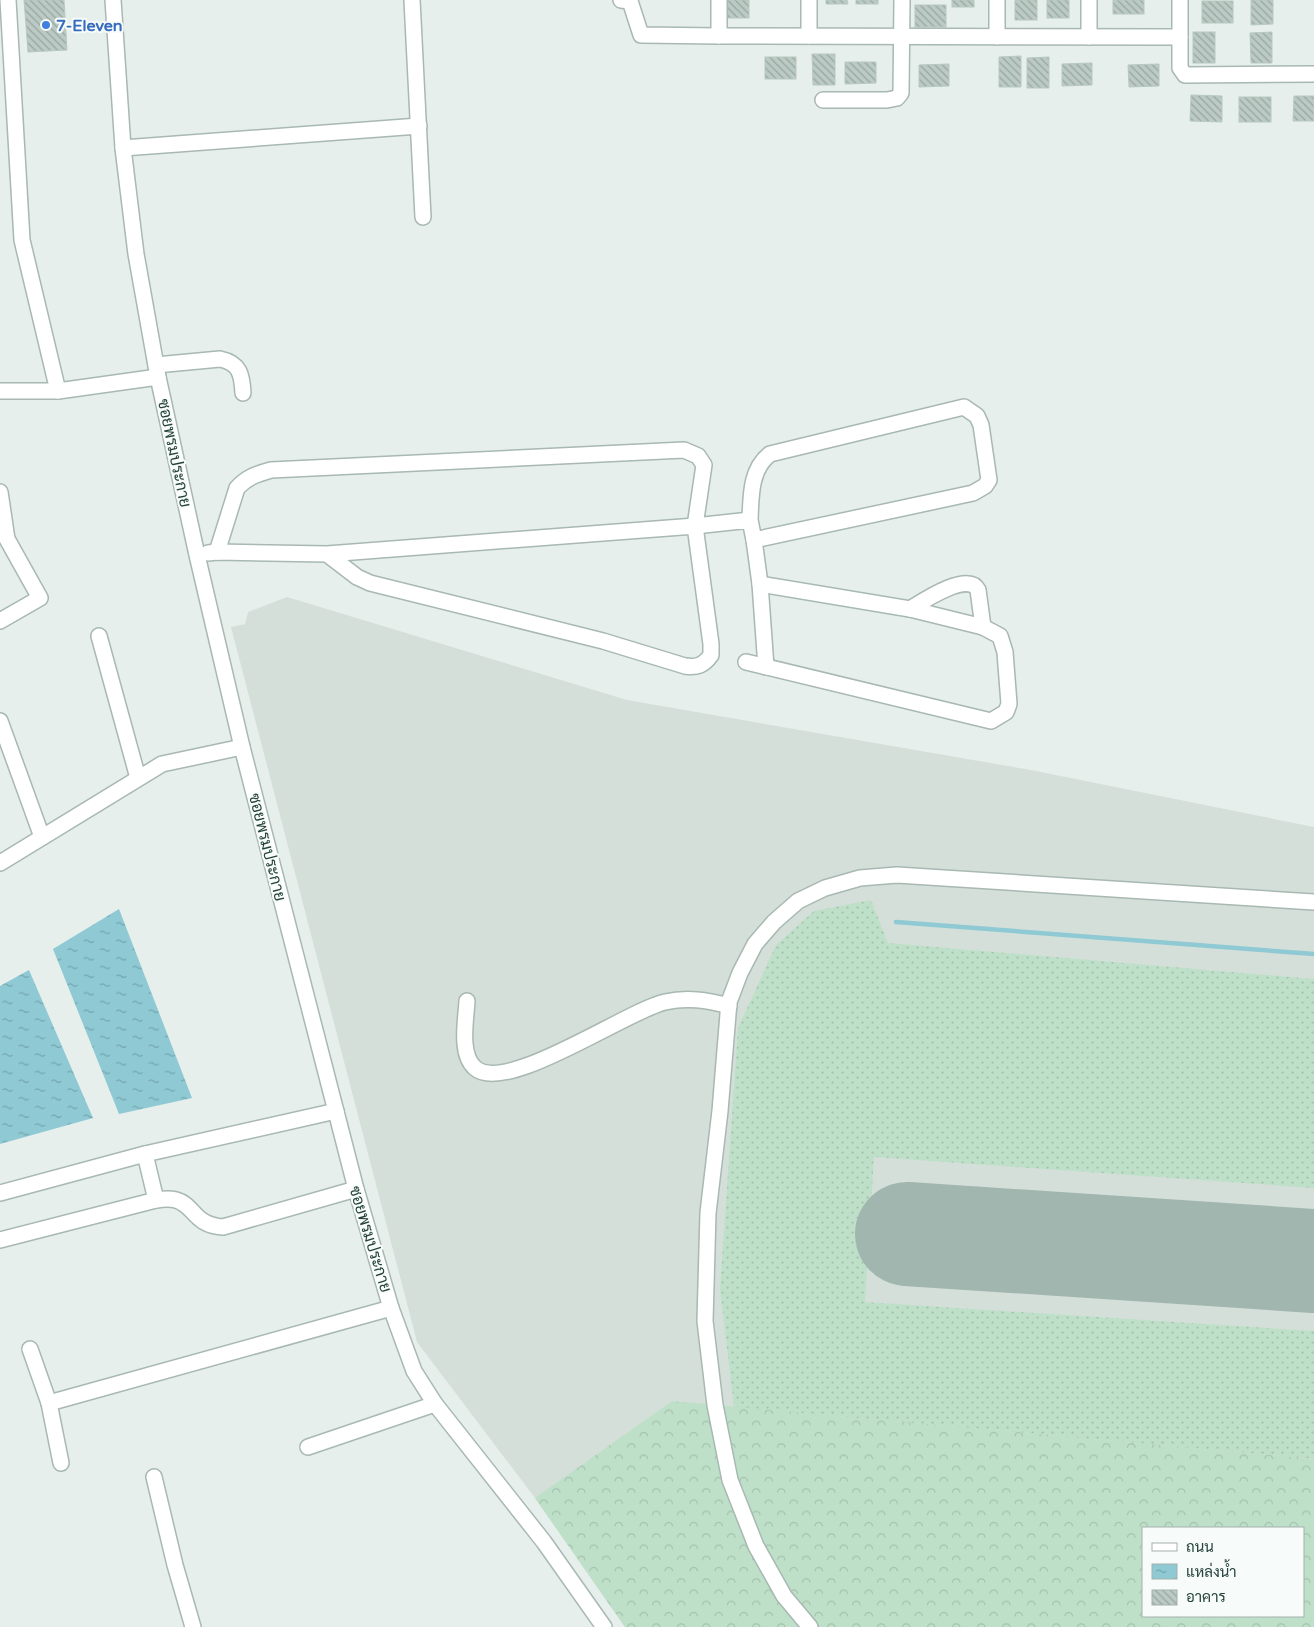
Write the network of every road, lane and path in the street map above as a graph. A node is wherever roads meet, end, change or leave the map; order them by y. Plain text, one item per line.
1 (8, 0) edge
2 (113, 0) edge
3 (412, 0) edge
4 (621, 0) edge
5 (719, 0) edge
6 (809, 0) edge
7 (902, 0) edge
8 (997, 0) edge
9 (1089, 0) edge
10 (1180, 0) edge
11 (719, 36) junction
12 (809, 36) junction
13 (902, 36) junction
14 (997, 37) junction
15 (1089, 37) junction
16 (1180, 37) junction
17 (1314, 74) edge
18 (823, 100) dead end
19 (419, 126) junction
20 (123, 148) junction
21 (424, 217) dead end
22 (157, 371) junction
23 (0, 391) edge
24 (58, 391) junction
25 (243, 393) dead end
26 (0, 492) edge
27 (750, 520) junction
28 (695, 526) junction
29 (754, 540) junction
30 (217, 552) junction
31 (327, 554) junction
32 (197, 555) junction
33 (760, 584) junction
34 (910, 609) junction
35 (0, 621) edge
36 (983, 627) junction
37 (99, 636) dead end
38 (746, 662) dead end
39 (766, 666) junction
40 (0, 721) edge
41 (242, 747) junction
42 (138, 778) junction
43 (42, 837) junction
44 (0, 862) edge
45 (1314, 902) edge
46 (467, 1001) dead end
47 (729, 1006) junction
48 (336, 1111) junction
49 (145, 1154) junction
50 (356, 1189) junction
51 (0, 1193) edge
52 (156, 1200) junction
53 (0, 1240) edge
54 (391, 1308) junction
55 (30, 1349) dead end
56 (49, 1403) junction
57 (434, 1404) junction
58 (308, 1447) dead end
59 (61, 1463) dead end
60 (154, 1477) dead end
61 (192, 1627) edge
62 (604, 1627) edge
63 (810, 1627) edge

1 - 24 street
2 - 20 street, ซอยพรมประกาย
3 - 19 street
4 - 11 street
5 - 11 street
6 - 12 street
7 - 13 street
8 - 14 street
9 - 15 street
10 - 16 street
11 - 12 street
12 - 13 street
13 - 14 street
13 - 18 street
14 - 15 street
15 - 16 street
16 - 17 street
19 - 20 street
19 - 21 street
20 - 22 street, ซอยพรมประกาย
22 - 24 street
22 - 25 street
22 - 32 street, ซอยพรมประกาย
23 - 24 street
26 - 35 street
27 - 28 street
27 - 29 street
27 - 29 street
28 - 30 street
28 - 31 street
28 - 31 street
29 - 33 street
30 - 31 street
30 - 32 street
32 - 41 street, ซอยพรมประกาย
33 - 34 street
33 - 39 street
34 - 36 street
34 - 36 street
36 - 39 street
37 - 42 street
38 - 39 street
40 - 43 street
41 - 42 street
41 - 48 street, ซอยพรมประกาย
42 - 43 street
43 - 44 street
45 - 47 street
46 - 47 street
47 - 63 street
48 - 49 street
48 - 50 street, ซอยพรมประกาย
49 - 51 street
49 - 52 street
50 - 52 street
50 - 54 street, ซอยพรมประกาย
52 - 53 street
54 - 56 street
54 - 57 street, ซอยพรมประกาย
55 - 56 street
56 - 59 street
57 - 58 street
57 - 62 street, ซอยพรมประกาย
60 - 61 street

